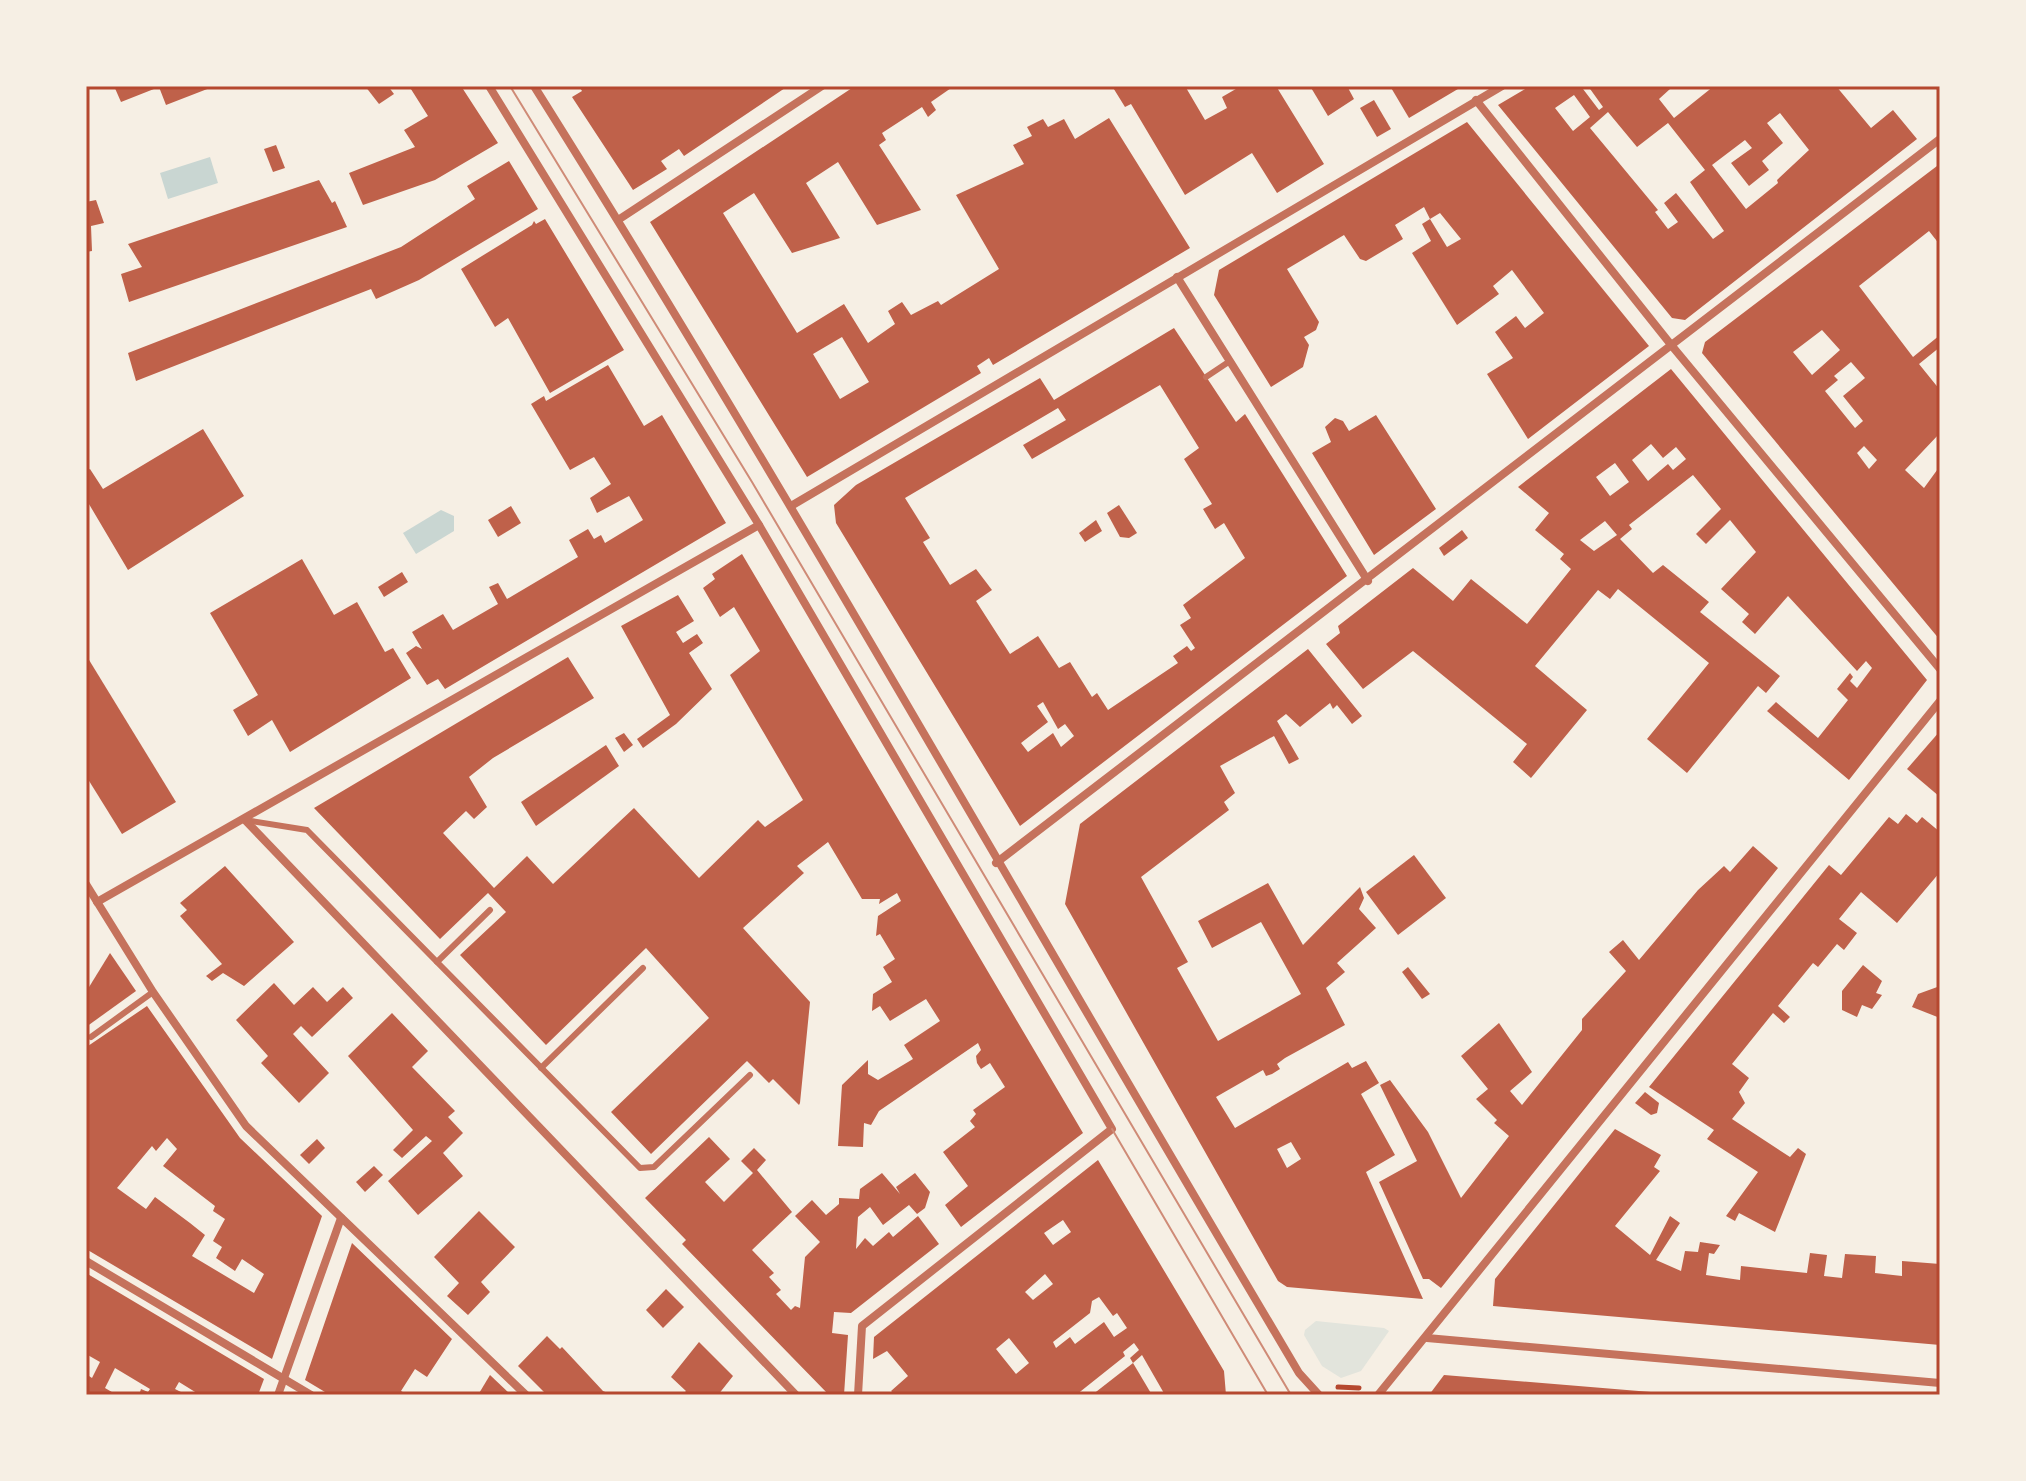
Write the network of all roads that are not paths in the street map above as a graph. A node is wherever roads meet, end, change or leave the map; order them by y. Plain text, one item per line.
1 (489, 86) edge
2 (534, 86) edge
3 (822, 86) edge
4 (1502, 86) edge
5 (1476, 100) junction
6 (1940, 139) edge
7 (618, 220) junction
8 (1177, 277) junction
9 (1672, 346) junction
10 (1230, 361) junction
11 (1206, 377) dead end
12 (791, 506) junction
13 (759, 525) junction
14 (1368, 581) junction
15 (1940, 669) edge
16 (1940, 701) edge
17 (245, 820) junction
18 (996, 863) junction
19 (86, 884) edge
20 (97, 902) junction
21 (490, 910) dead end
22 (437, 962) junction
23 (643, 968) dead end
24 (153, 992) junction
25 (91, 1037) dead end
26 (541, 1068) junction
27 (750, 1075) dead end
28 (341, 1218) junction
29 (86, 1261) edge
30 (1427, 1338) junction
31 (284, 1379) junction
32 (1940, 1383) edge
33 (278, 1395) edge
34 (311, 1395) edge
35 (526, 1395) edge
36 (796, 1395) edge
37 (858, 1395) edge
38 (1319, 1395) edge
39 (1379, 1395) edge

1 - 13 street
2 - 7 street
3 - 7 street
4 - 5 street
5 - 8 street
5 - 9 street
6 - 9 street
7 - 12 street
8 - 10 street
8 - 12 street
9 - 14 street
9 - 15 street
10 - 11 lane
10 - 14 street
12 - 18 street
13 - 17 street
13 - 37 street
14 - 18 street
16 - 30 street
17 - 20 street
17 - 22 lane
17 - 36 street
18 - 38 street
19 - 20 street
20 - 24 street
21 - 22 lane
22 - 26 lane
23 - 26 lane
24 - 25 lane
24 - 28 street
26 - 27 lane
28 - 31 street
28 - 35 street
29 - 31 street
30 - 32 street
30 - 39 street
31 - 33 street
31 - 34 street

